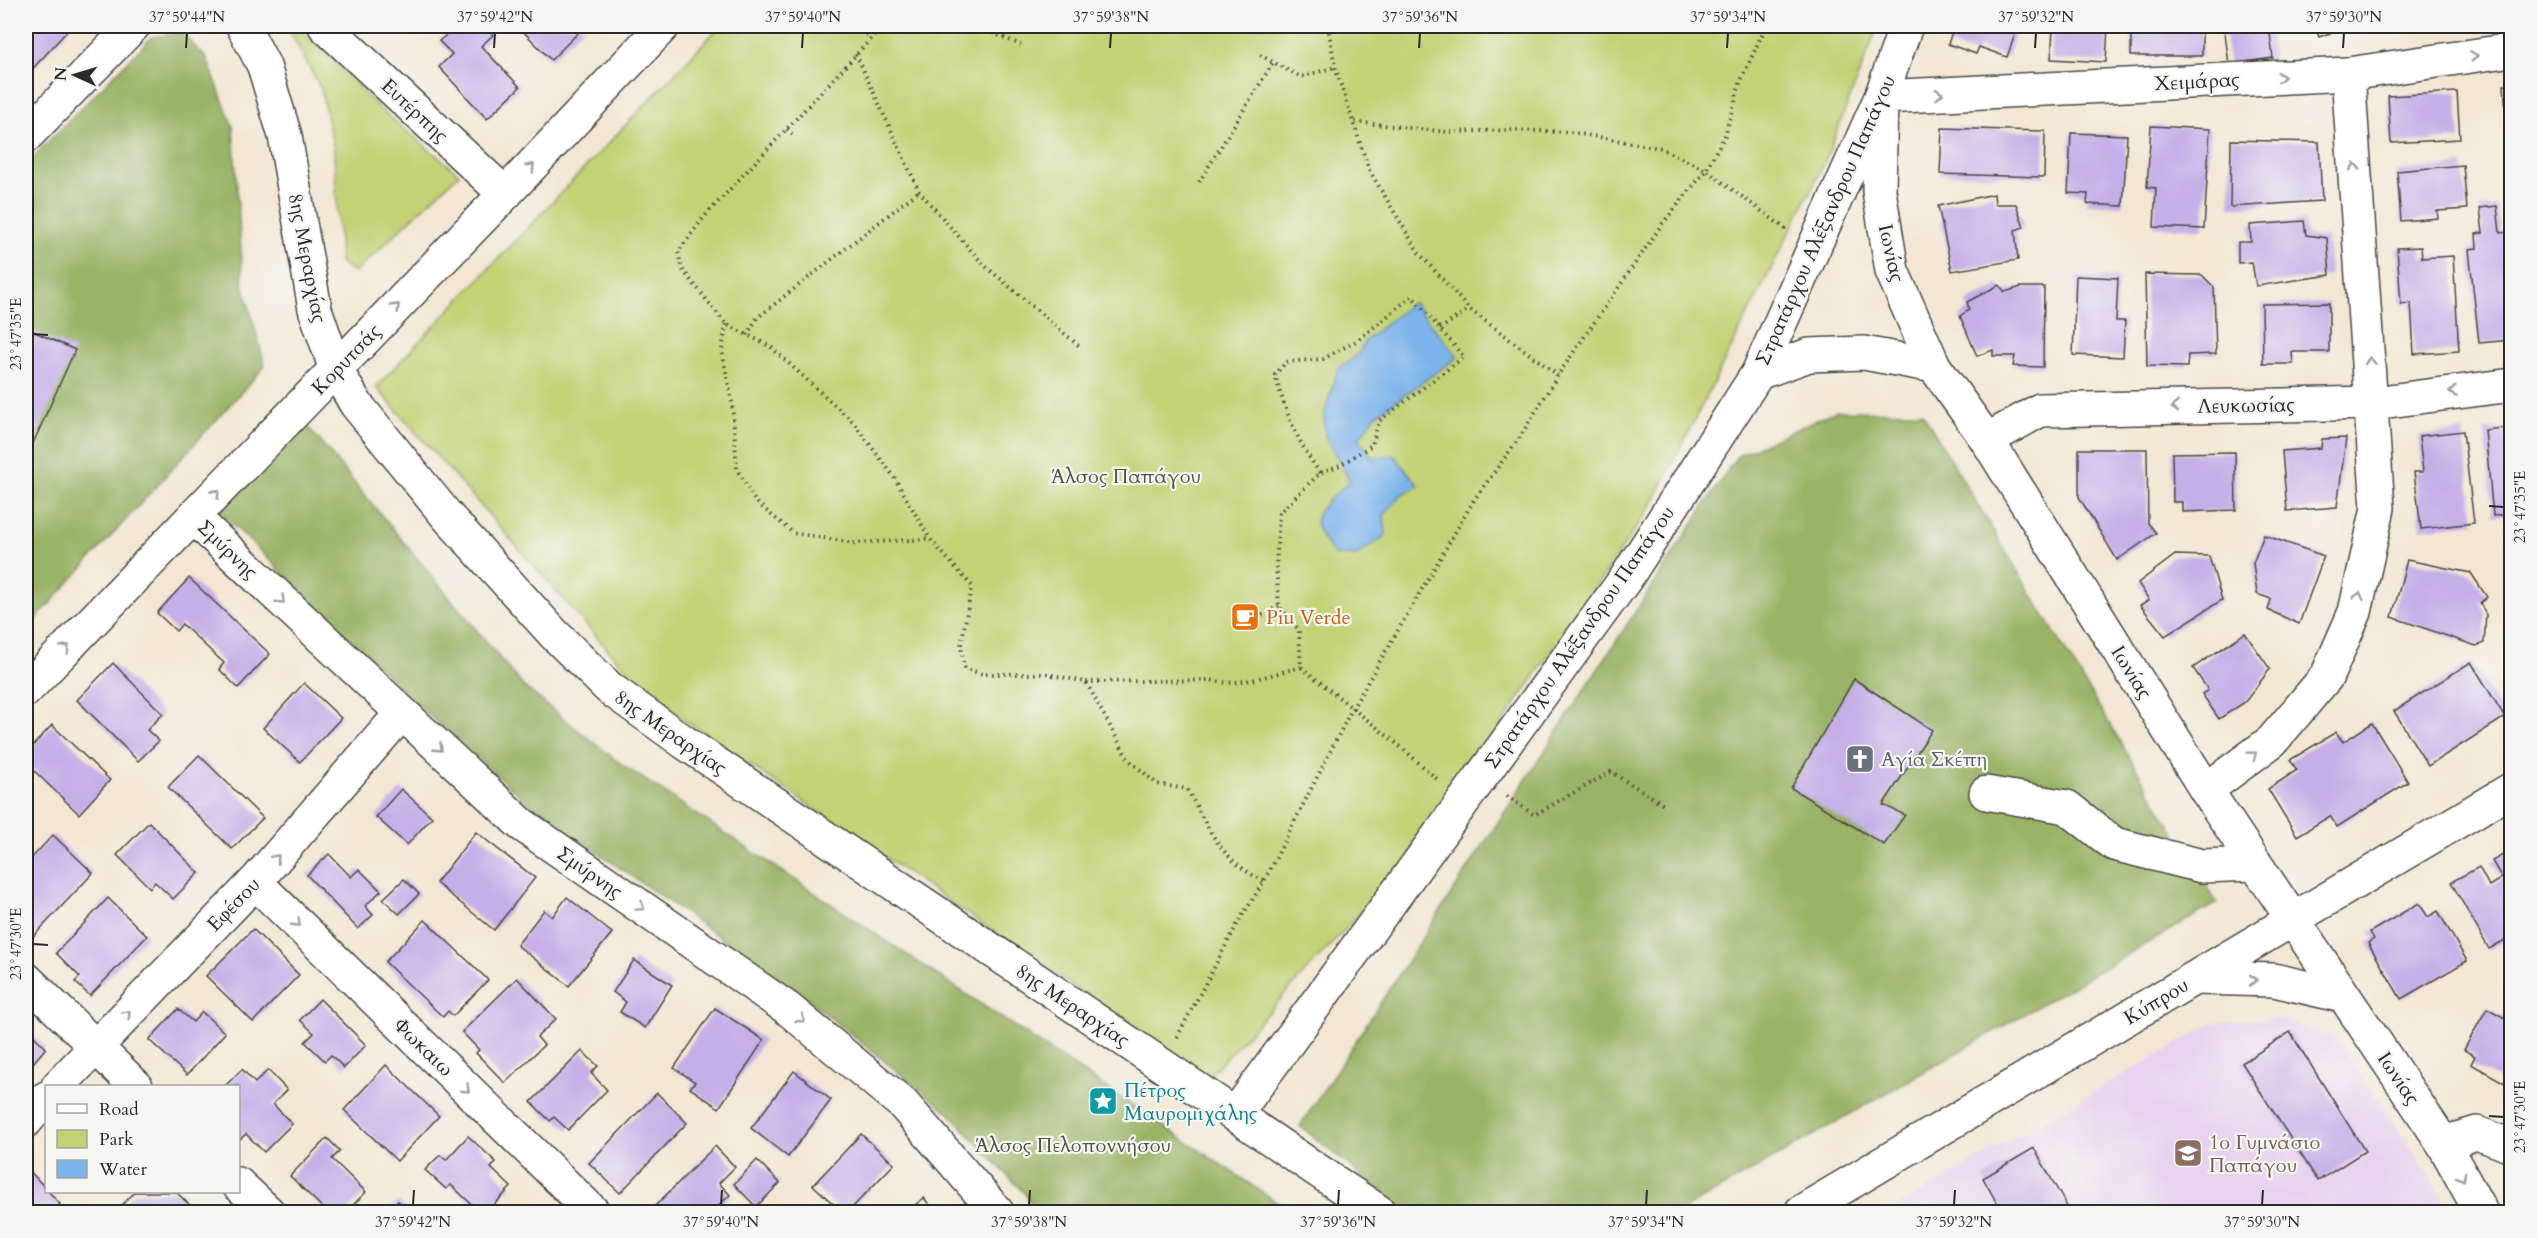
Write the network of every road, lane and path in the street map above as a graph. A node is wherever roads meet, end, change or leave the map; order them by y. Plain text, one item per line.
1 (133, 26) edge
2 (243, 26) edge
3 (325, 26) edge
4 (663, 26) edge
5 (858, 26) edge
6 (883, 26) edge
7 (976, 26) edge
8 (1328, 26) edge
9 (1766, 26) edge
10 (1906, 26) edge
11 (870, 37) junction
12 (1021, 45) dead end
13 (2511, 50) edge
14 (856, 53) junction
15 (1260, 55) dead end
16 (1274, 61) junction
17 (1335, 67) junction
18 (2348, 74) junction
19 (1881, 97) junction
20 (1355, 122) junction
21 (787, 129) junction
22 (26, 136) edge
23 (794, 136) dead end
24 (1706, 170) junction
25 (1198, 182) dead end
26 (919, 191) junction
27 (505, 194) junction
28 (1812, 252) junction
29 (1469, 309) junction
30 (726, 324) junction
31 (1440, 329) junction
32 (747, 334) junction
33 (1079, 346) dead end
34 (1934, 366) junction
35 (336, 370) junction
36 (1758, 373) junction
37 (1558, 375) junction
38 (2511, 385) edge
39 (2373, 403) junction
40 (1987, 440) junction
41 (1320, 473) junction
42 (193, 517) junction
43 (930, 539) junction
44 (1279, 606) junction
45 (1262, 615) dead end
46 (1300, 667) junction
47 (1086, 682) junction
48 (26, 690) edge
49 (1352, 709) junction
50 (401, 714) junction
51 (1471, 789) junction
52 (2511, 789) edge
53 (2206, 790) junction
54 (1986, 793) dead end
55 (1665, 805) dead end
56 (2254, 864) junction
57 (1264, 881) junction
58 (255, 882) junction
59 (2291, 921) junction
60 (2195, 978) junction
61 (26, 979) edge
62 (2343, 996) junction
63 (94, 1048) junction
64 (1162, 1064) junction
65 (59, 1085) edge
66 (134, 1085) edge
67 (45, 1099) edge
68 (1235, 1115) junction
69 (26, 1121) edge
70 (2443, 1143) junction
71 (2511, 1146) edge
72 (240, 1186) edge
73 (268, 1212) edge
74 (593, 1212) edge
75 (997, 1212) edge
76 (1378, 1212) edge
77 (1801, 1212) edge
78 (2481, 1212) edge

1 - 22 street
2 - 35 street, 8ης Μεραρχίας
3 - 27 street, Ευτέρπης
27 -> 4 street, Κορυτσάς
5 - 11 path
6 - 11 path
7 - 12 path
8 - 17 path
9 - 24 path
10 - 19 street, Στρατάρχου Αλέξανδρου Παπάγου
11 - 14 path
18 -> 13 street, Χειμάρας
14 - 21 path
14 - 26 path
15 - 16 path
16 - 17 path
16 - 25 path
17 - 20 path
19 -> 18 street, Χειμάρας
39 -> 18 street
19 - 28 street, Στρατάρχου Αλέξανδρου Παπάγου
19 - 34 street, Ιωνίας
20 - 24 path
20 - 29 path
21 - 23 path
21 - 30 path
24 - 28 path
24 - 37 path
26 - 32 path
26 - 33 path
35 -> 27 street, Κορυτσάς
28 - 36 street, Στρατάρχου Αλέξανδρου Παπάγου
29 - 31 path
29 - 37 path
30 - 32 path
30 - 43 path
31 - 41 path
31 - 41 path
32 - 43 path
34 - 36 street
34 - 40 street, Ιωνίας
42 -> 35 street, Κορυτσάς
35 - 64 street, 8ης Μεραρχίας
36 - 51 street, Στρατάρχου Αλέξανδρου Παπάγου
37 - 49 path
38 -> 39 street, Λευκωσίας
39 -> 40 street, Λευκωσίας
53 -> 39 street
40 - 53 street, Ιωνίας
41 - 44 path
48 -> 42 street, Κορυτσάς
42 -> 50 street, Σμύρνης
43 - 47 path
44 - 45 path
44 - 46 path
46 - 47 path
46 - 49 path
47 - 57 path
49 - 51 path
49 - 57 path
58 -> 50 street, Εφέσου
50 -> 75 street, Σμύρνης
51 - 55 path
51 - 68 street, Στρατάρχου Αλέξανδρου Παπάγου
52 - 59 street, Κύπρου
53 - 56 street, Ιωνίας
54 - 56 street
56 - 59 street, Ιωνίας
57 - 64 path
63 -> 58 street, Εφέσου
58 -> 74 street, Φωκαιω
59 - 60 street, Κύπρου
59 - 62 street, Ιωνίας
60 -> 62 street
60 - 77 street, Κύπρου
61 - 63 street
62 - 70 street, Ιωνίας
63 - 65 street, Εφέσου
63 - 66 street
64 - 68 street, 8ης Μεραρχίας
67 - 69 street
68 - 76 street, 8ης Μεραρχίας
70 - 71 street
70 -> 78 street, Ιωνίας
72 - 73 street

